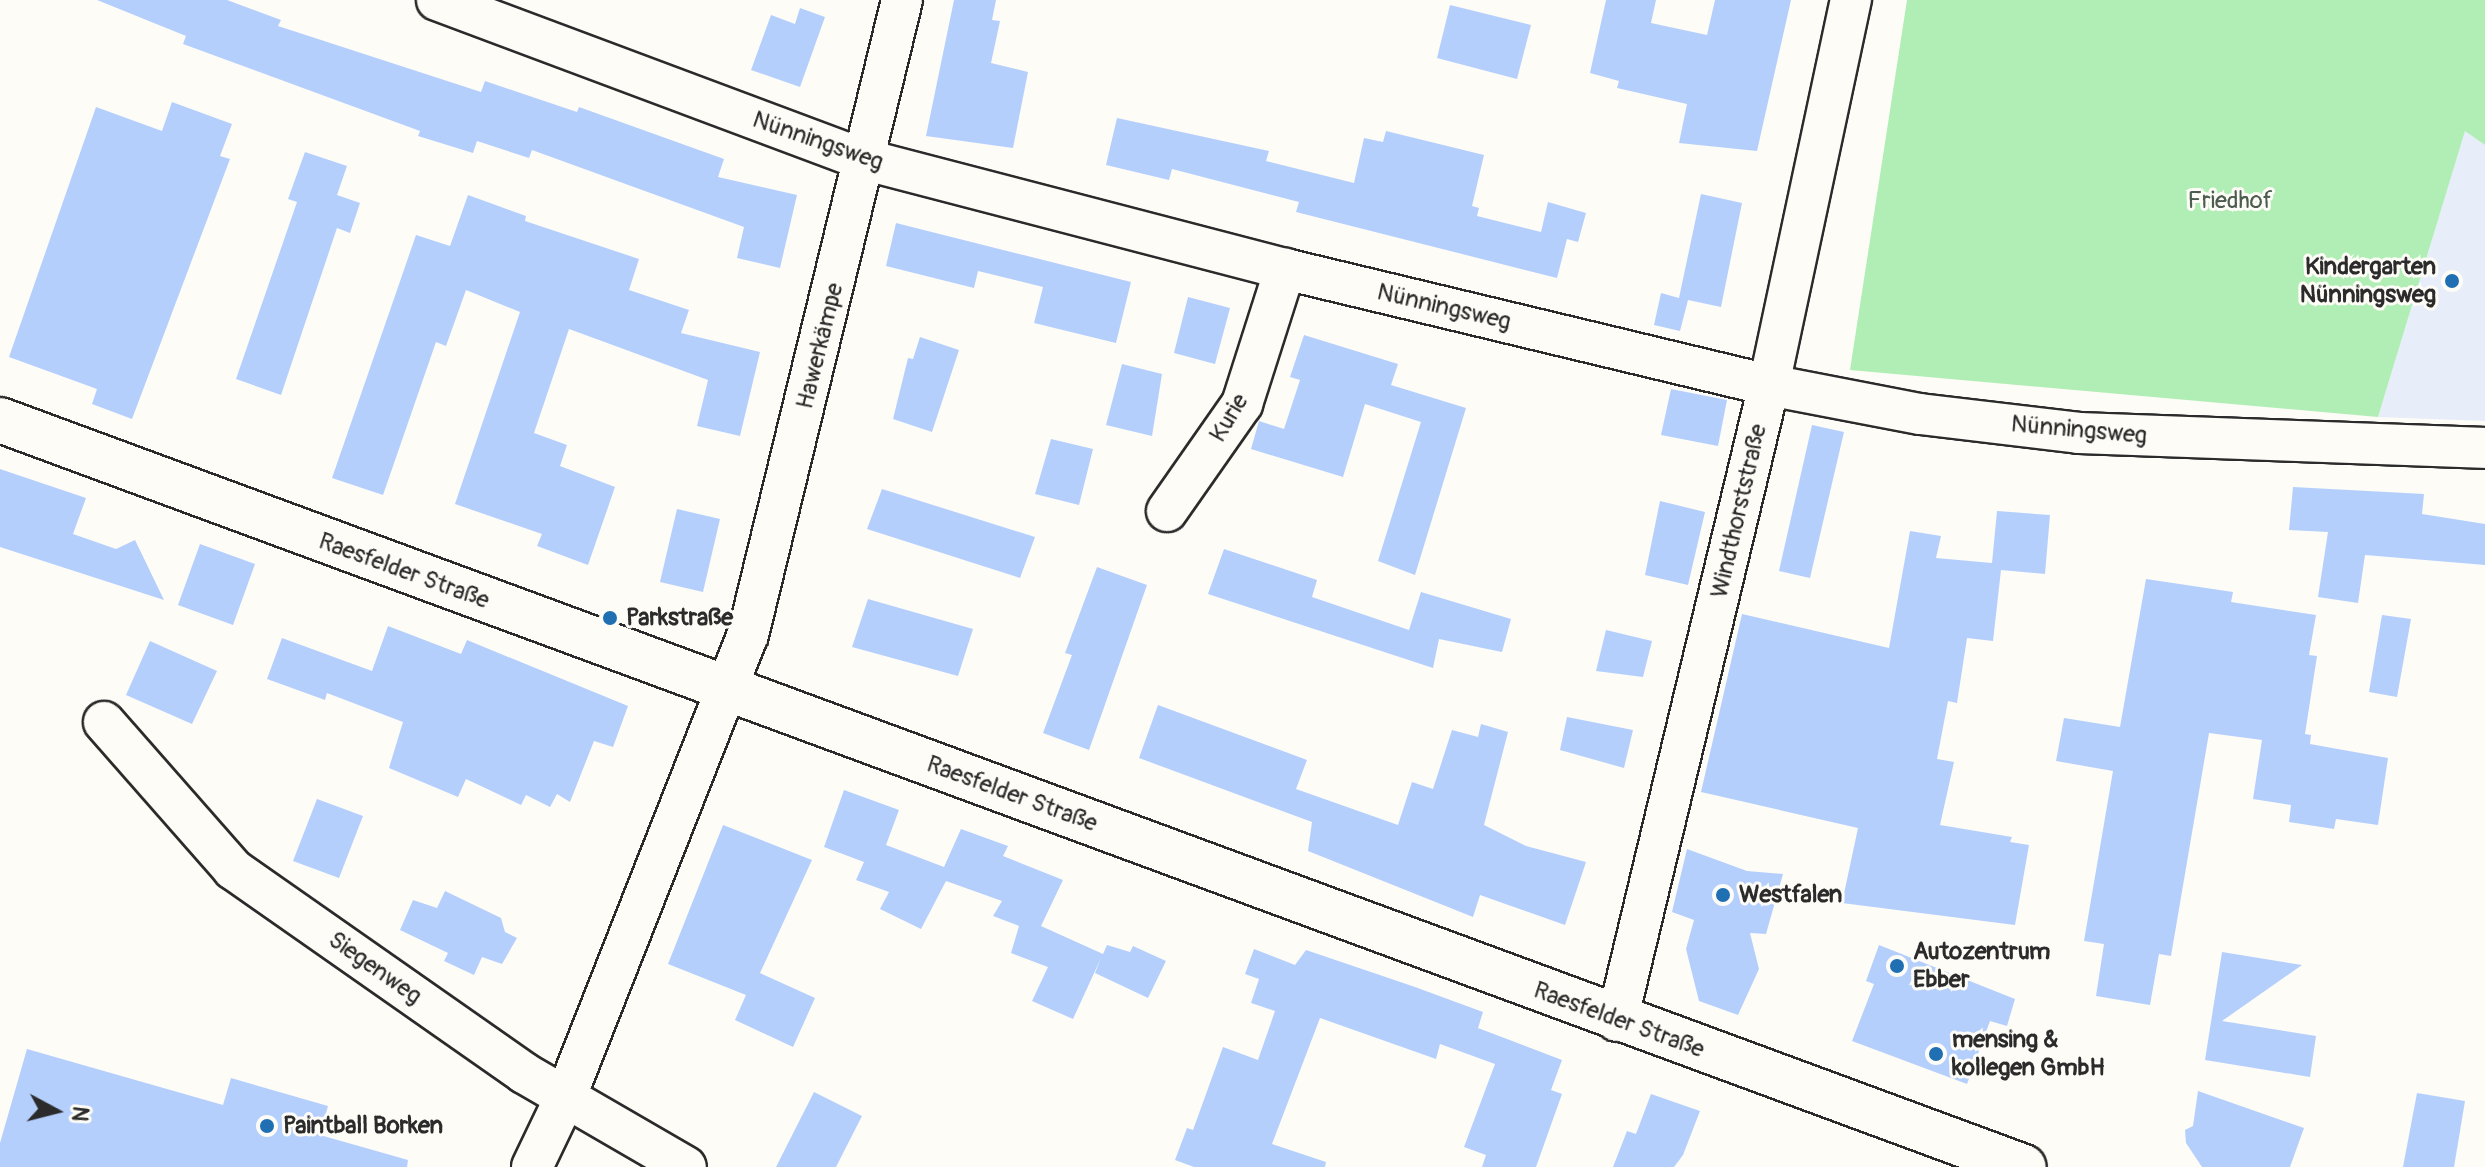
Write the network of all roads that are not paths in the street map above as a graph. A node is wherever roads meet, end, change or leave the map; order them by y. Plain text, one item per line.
1 (437, 0) edge
2 (902, 0) edge
3 (1851, 0) edge
4 (866, 160) junction
5 (1285, 269) junction
6 (1769, 385) junction
7 (0, 420) edge
8 (2485, 448) edge
9 (1167, 511) dead end
10 (727, 689) junction
11 (104, 722) dead end
12 (1617, 1021) junction
13 (566, 1096) junction
14 (532, 1167) edge
15 (686, 1167) edge
16 (2024, 1167) edge

1 - 4 street, Nünningsweg
2 - 4 street, Hawerkämpe
3 - 6 street, Windthorststraße
4 - 5 street, Nünningsweg
4 - 10 street, Hawerkämpe
5 - 6 street, Nünningsweg
5 - 9 street, Kurie
6 - 8 street, Nünningsweg
6 - 12 street, Windthorststraße
7 - 10 main road, Raesfelder Straße
10 - 12 main road, Raesfelder Straße
10 - 13 street
11 - 13 street, Siegenweg
12 - 16 main road, Raesfelder Straße
13 - 14 street
13 - 15 street, Siegenweg

